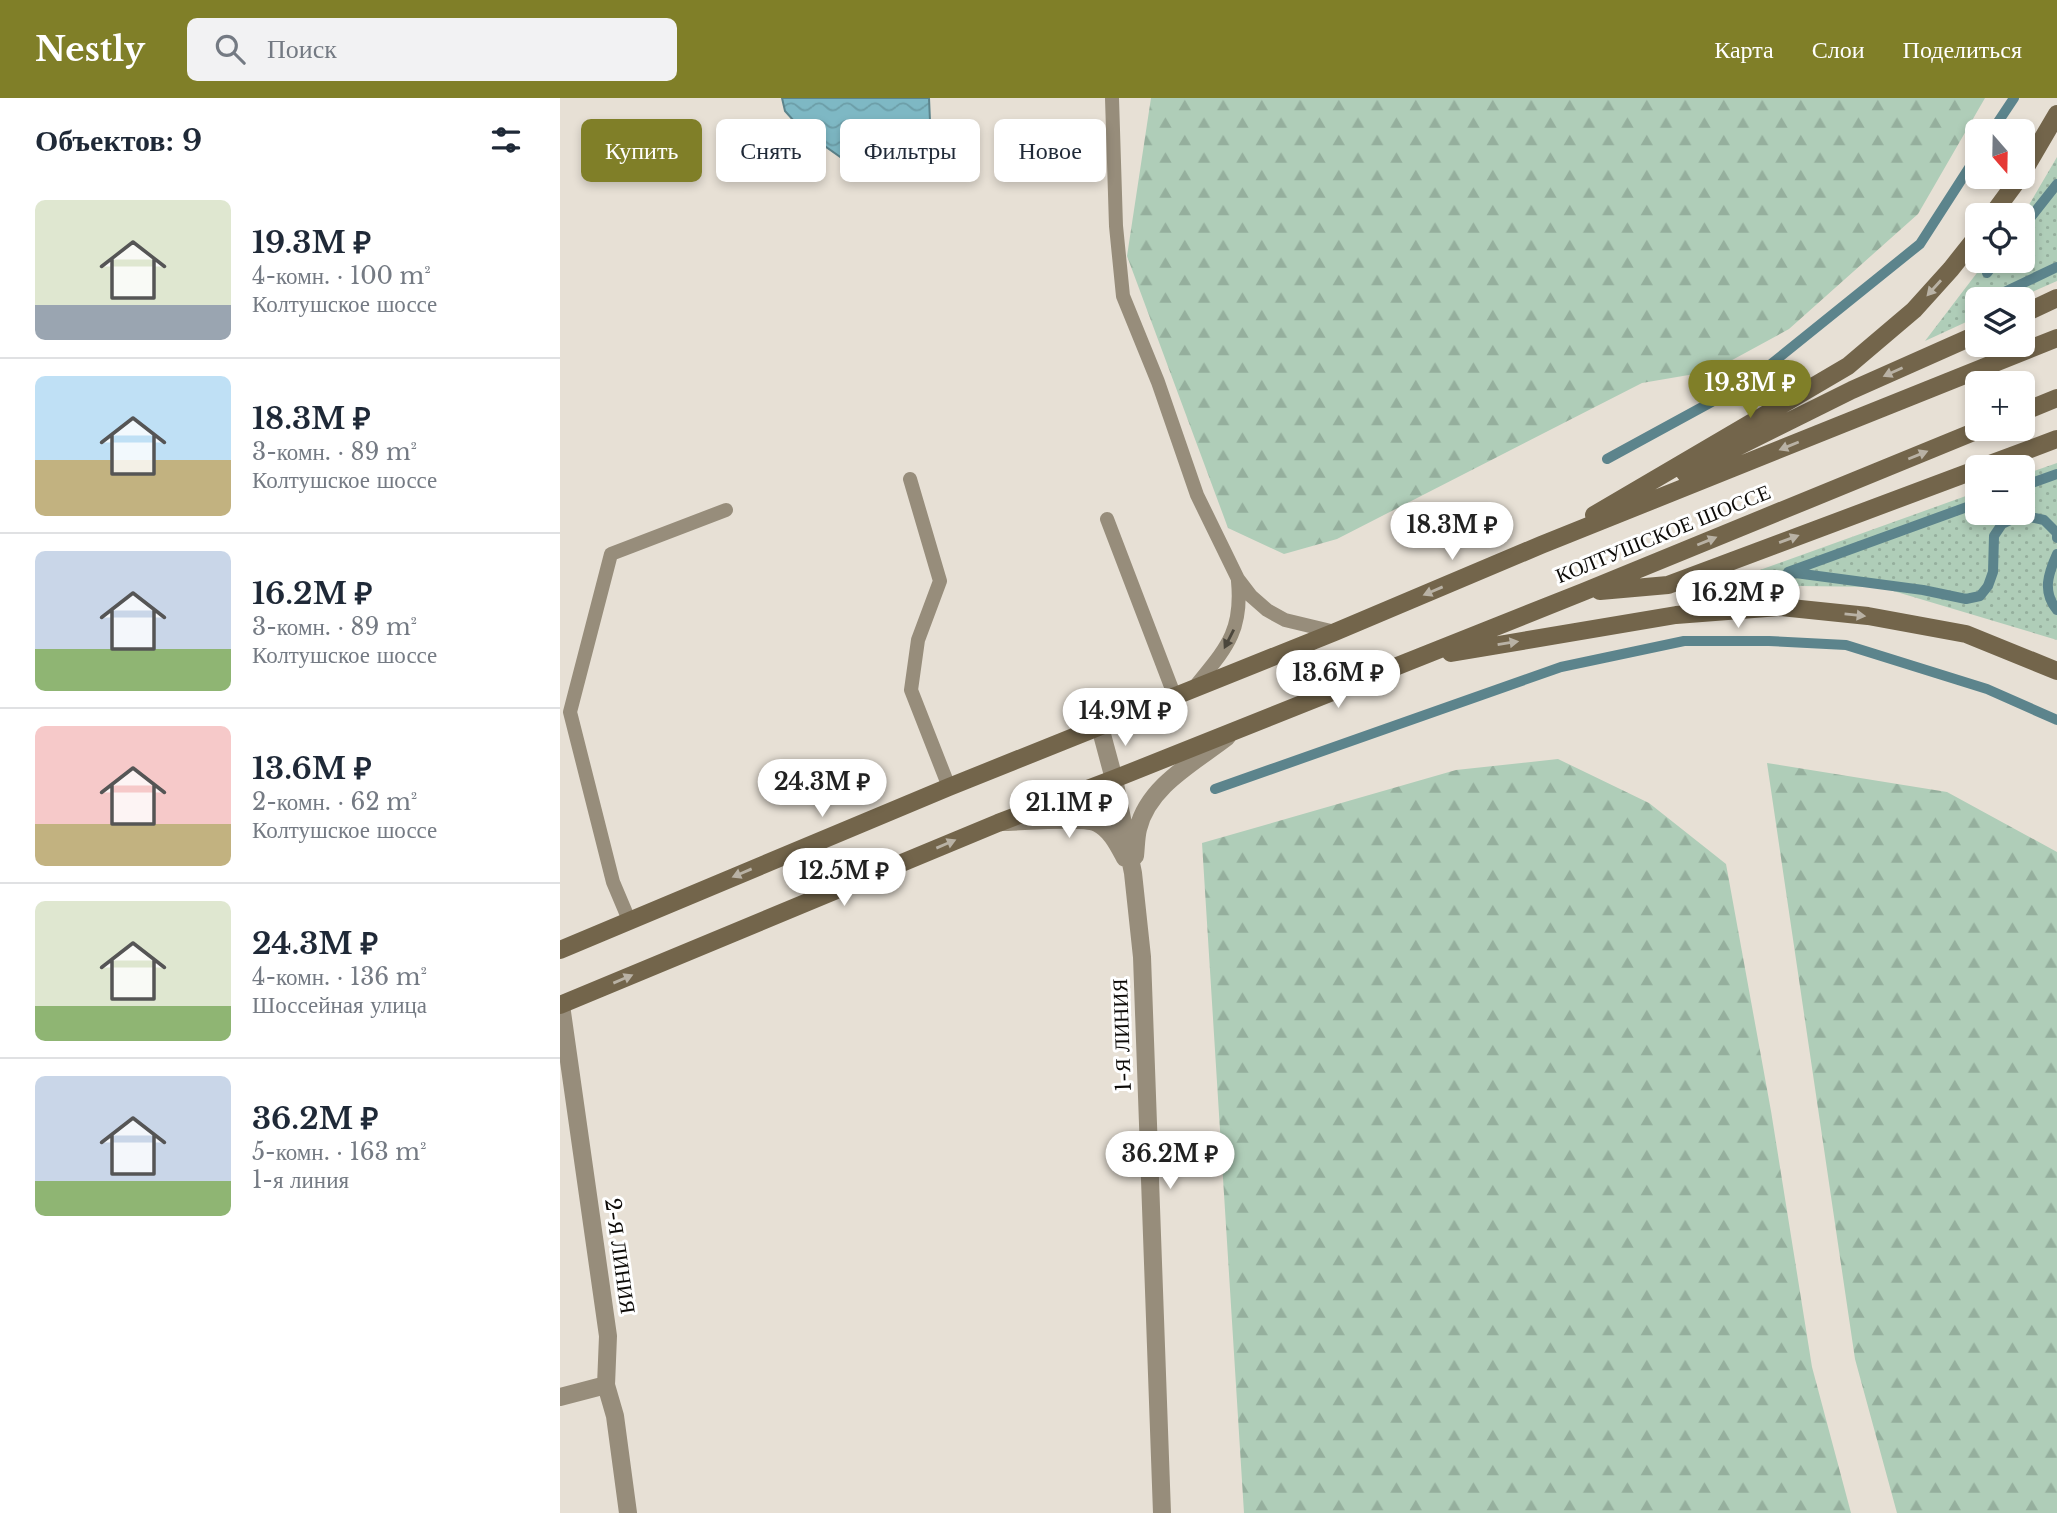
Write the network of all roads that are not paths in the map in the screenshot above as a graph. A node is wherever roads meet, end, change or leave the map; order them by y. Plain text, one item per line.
1 (1112, 98) edge
2 (2057, 114) edge
3 (2035, 152) edge
4 (1965, 251) edge
5 (2057, 298) edge
6 (2035, 308) edge
7 (2057, 338) edge
8 (1965, 340) edge
9 (2057, 398) edge
10 (2035, 407) edge
11 (1965, 436) edge
12 (2057, 439) edge
13 (2015, 455) edge
14 (1965, 474) edge
15 (910, 479) dead end
16 (726, 510) dead end
17 (1108, 519) dead end
18 (1541, 545) junction
19 (1238, 579) junction
20 (1583, 592) junction
21 (1335, 632) junction
22 (1417, 658) junction
23 (2057, 671) edge
24 (1194, 689) junction
25 (1175, 696) junction
26 (1100, 727) junction
27 (1241, 728) junction
28 (1114, 779) junction
29 (949, 787) junction
30 (998, 823) junction
31 (1133, 873) junction
32 (629, 920) junction
33 (560, 950) edge
34 (560, 1005) edge
35 (606, 1385) junction
36 (560, 1397) edge
37 (628, 1513) edge
38 (1162, 1513) edge

1 - 19 lane
2 - 3 main road
4 -> 18 main road
5 - 6 main road
7 -> 18 main road, КОЛТУШСКОЕ ШОССЕ
8 -> 18 main road
9 - 10 main road
20 -> 11 main road, КОЛТУШСКОЕ ШОССЕ
12 - 13 main road
20 -> 14 main road
15 - 29 lane
16 - 32 lane
17 - 25 lane
18 -> 21 main road, КОЛТУШСКОЕ ШОССЕ
19 - 21 lane
19 -> 24 lane
20 - 22 main road, КОЛТУШСКОЕ ШОССЕ
21 - 24 main road, КОЛТУШСКОЕ ШОССЕ
22 -> 23 main road
22 - 27 main road, КОЛТУШСКОЕ ШОССЕ
24 - 25 main road, КОЛТУШСКОЕ ШОССЕ
25 - 26 main road, КОЛТУШСКОЕ ШОССЕ
26 - 28 street, 1-Я ЛИНИЯ
26 - 29 main road, КОЛТУШСКОЕ ШОССЕ
27 - 28 main road, КОЛТУШСКОЕ ШОССЕ
27 - 31 street
28 - 30 main road, КОЛТУШСКОЕ ШОССЕ
28 - 31 street, 1-Я ЛИНИЯ
29 -> 32 main road, КОЛТУШСКОЕ ШОССЕ
30 - 31 street
34 -> 30 main road, КОЛТУШСКОЕ ШОССЕ
31 - 38 street, 1-Я ЛИНИЯ
32 - 33 main road, КОЛТУШСКОЕ ШОССЕ
34 - 35 street, 2-Я ЛИНИЯ
35 - 36 street
35 - 37 street, 2-Я ЛИНИЯ

